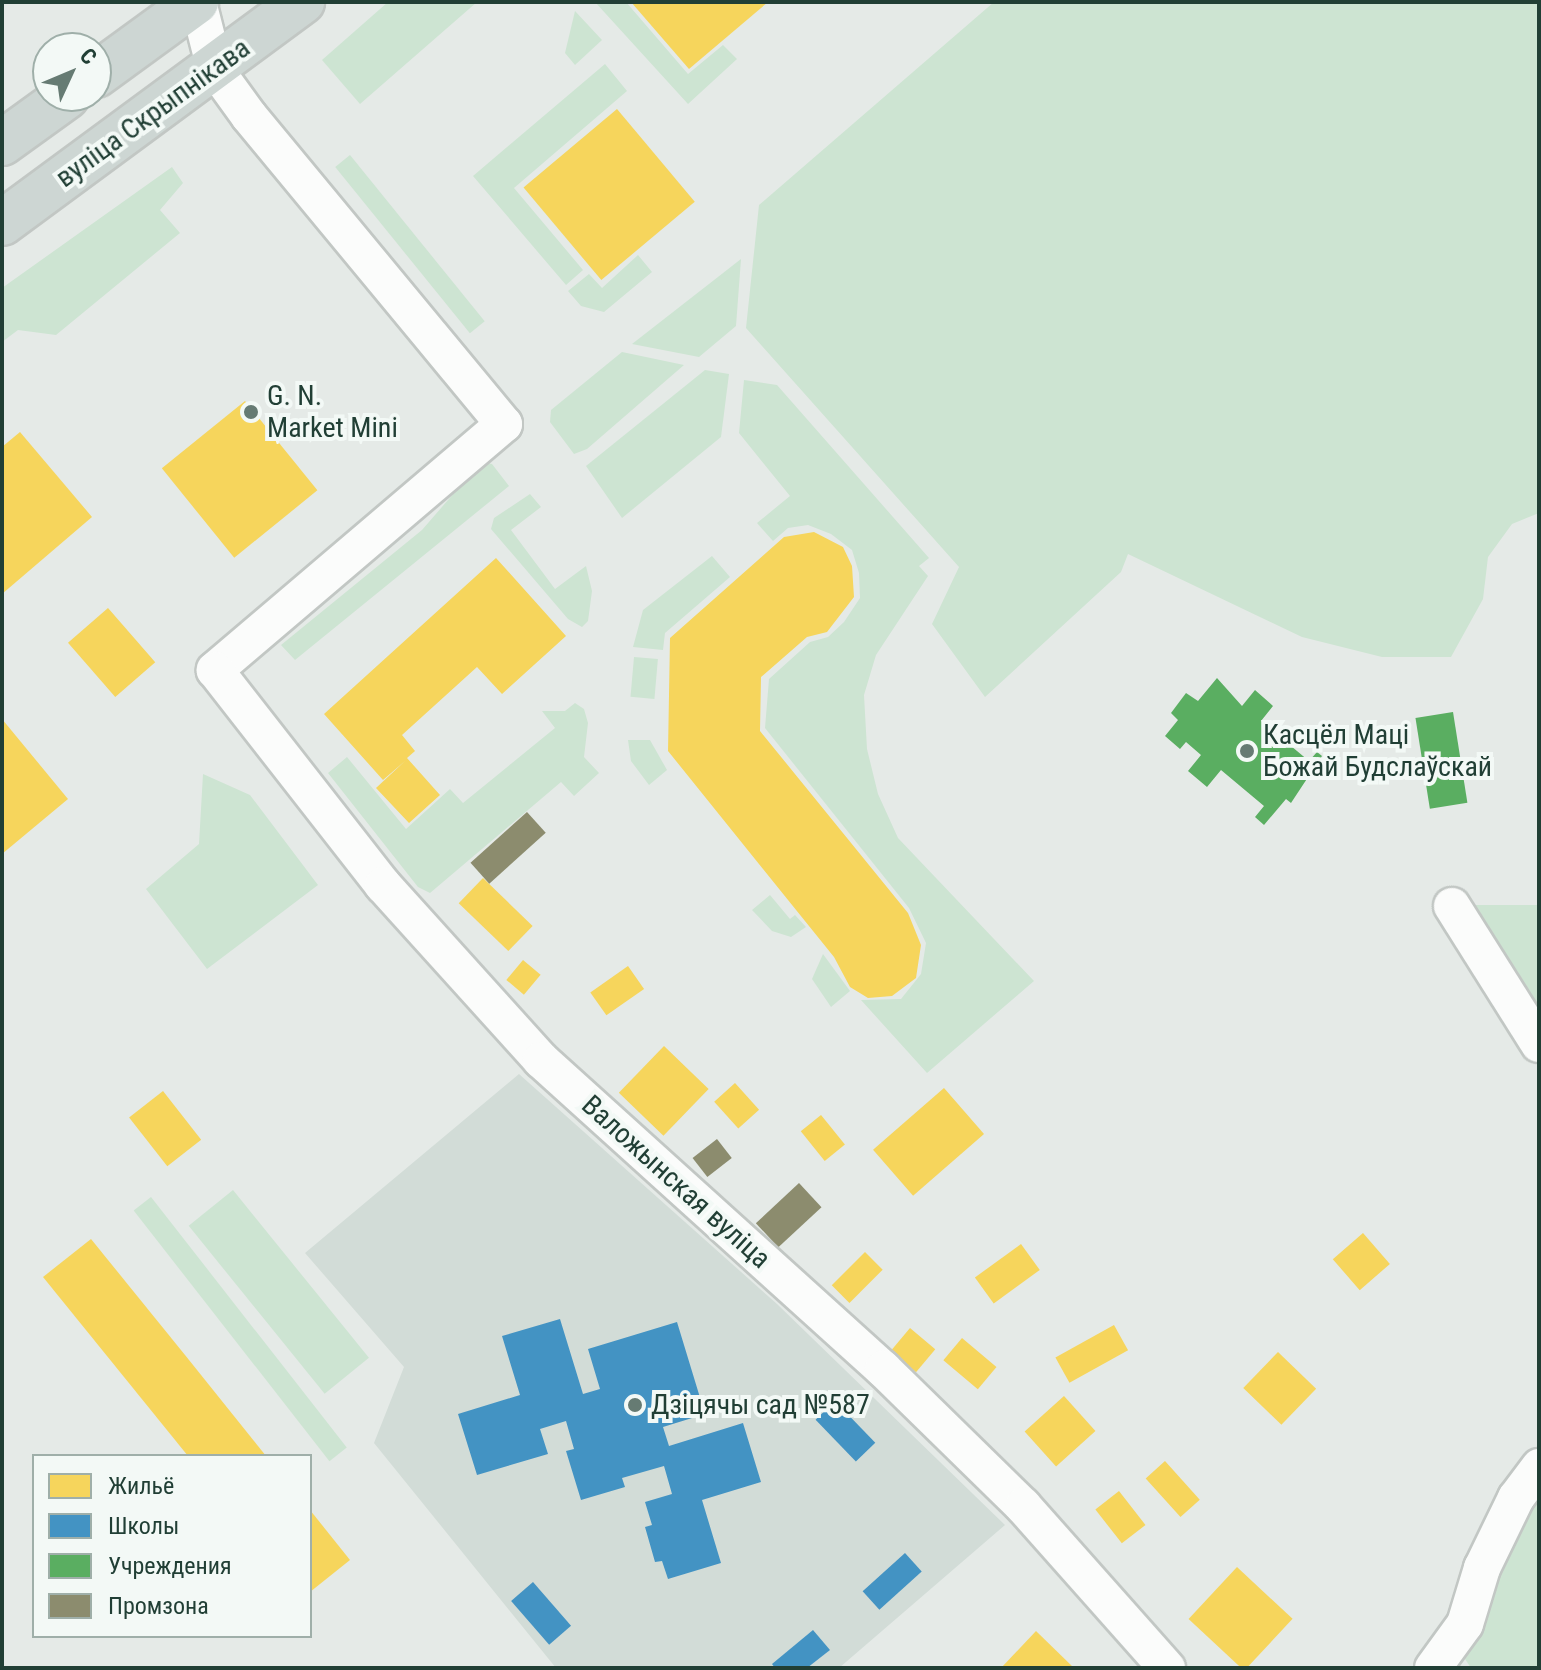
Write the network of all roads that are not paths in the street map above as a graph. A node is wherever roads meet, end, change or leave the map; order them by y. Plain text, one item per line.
1 (197, 2) edge
2 (302, 2) edge
3 (112, 63) edge
4 (215, 69) junction
5 (45, 112) edge
6 (2, 143) edge
7 (2, 223) edge
8 (1452, 906) dead end
9 (1539, 1044) edge
10 (1539, 1467) edge
11 (1167, 1668) edge
12 (1433, 1668) edge

1 - 3 main road
1 - 4 street
2 - 4 main road, вуліца Скрыпнікава
4 - 7 main road, вуліца Скрыпнікава
4 - 11 street, Валожынская вуліца
5 - 6 main road
8 - 9 street
10 - 12 street

